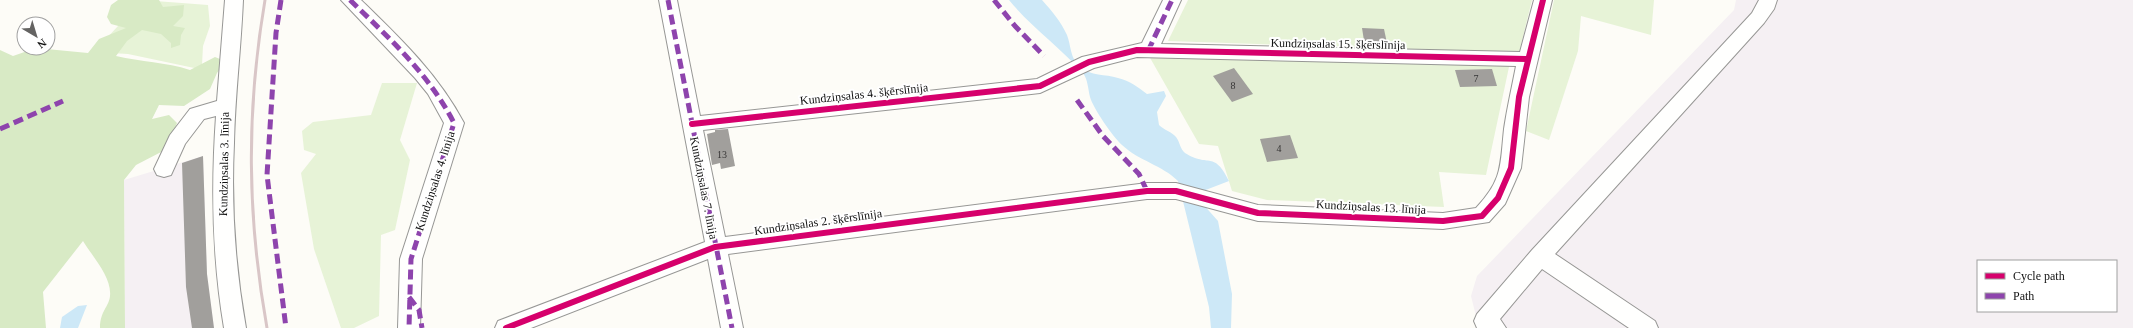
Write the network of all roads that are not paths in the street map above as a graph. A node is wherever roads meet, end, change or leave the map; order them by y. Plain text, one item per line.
1 (234, 0) edge
2 (350, 0) edge
3 (668, 0) edge
4 (1172, 0) edge
5 (1543, 0) edge
6 (1768, 0) edge
7 (1148, 51) junction
8 (1527, 59) junction
9 (1040, 86) joint
10 (226, 105) junction
11 (692, 124) junction
12 (164, 169) dead end
13 (1206, 197) joint
14 (715, 247) junction
15 (1540, 256) junction
16 (409, 297) junction
17 (235, 328) edge
18 (409, 328) edge
19 (422, 328) edge
20 (506, 328) edge
21 (732, 328) edge
22 (1495, 328) edge
23 (1647, 328) edge

1 - 10 street, Kundziņsalas 3. līnija
2 - 16 street, Kundziņsalas 4. līnija
3 - 11 street, Kundziņsalas 7. līnija
4 - 7 street
5 - 8 street
6 - 15 street
7 - 8 street, Kundziņsalas 15. šķērslīnija
7 - 9 street, Kundziņsalas 15. šķērslīnija
8 - 13 street, Kundziņsalas 13. līnija
9 - 11 street, Kundziņsalas 4. šķērslīnija
10 - 12 street
10 - 17 street, Kundziņsalas 3. līnija
11 - 14 street, Kundziņsalas 7. līnija
13 - 14 street, Kundziņsalas 2. šķērslīnija
14 - 20 street, Kundziņsalas 2. šķērslīnija
14 - 21 street, Kundziņsalas 7. līnija
15 - 22 street
15 - 23 street
16 - 18 street, Kundziņsalas 4. līnija
16 - 19 street

